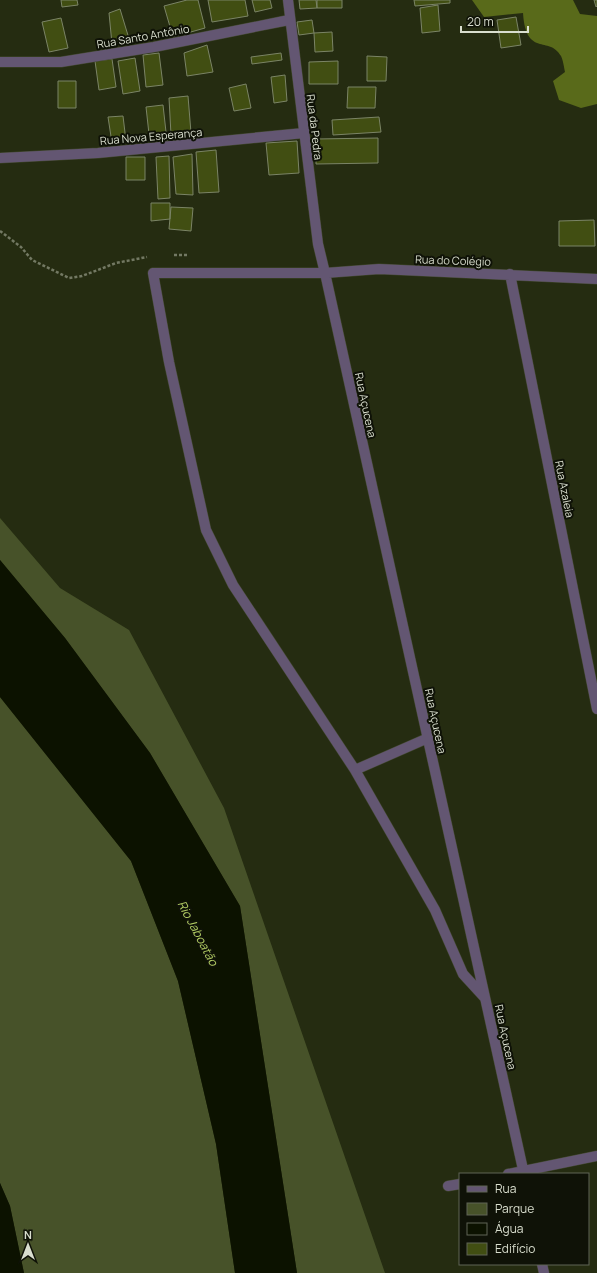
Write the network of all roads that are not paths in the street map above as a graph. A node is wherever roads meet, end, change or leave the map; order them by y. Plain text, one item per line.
1 (288, 0) edge
2 (289, 20) junction
3 (0, 62) edge
4 (304, 133) junction
5 (0, 158) edge
6 (325, 273) junction
7 (510, 274) junction
8 (597, 279) edge
9 (597, 709) edge
10 (428, 738) junction
11 (356, 770) junction
12 (485, 998) junction
13 (597, 1156) edge
14 (524, 1173) edge
15 (459, 1184) edge
16 (448, 1186) dead end

1 - 2 street, Rua da Pedra
2 - 3 street, Rua Santo Antônio
2 - 4 street, Rua da Pedra
4 - 5 street, Rua Nova Esperança
4 - 6 street, Rua da Pedra
6 - 7 street, Rua do Colégio
6 - 10 street, Rua Açucena
6 - 11 street, Rua do Colégio
7 - 8 street, Rua do Colégio
7 - 9 street, Rua Azaleia
10 - 11 street
10 - 12 street, Rua Açucena
11 - 12 street
12 - 14 street, Rua Açucena
13 - 14 street
15 - 16 street

